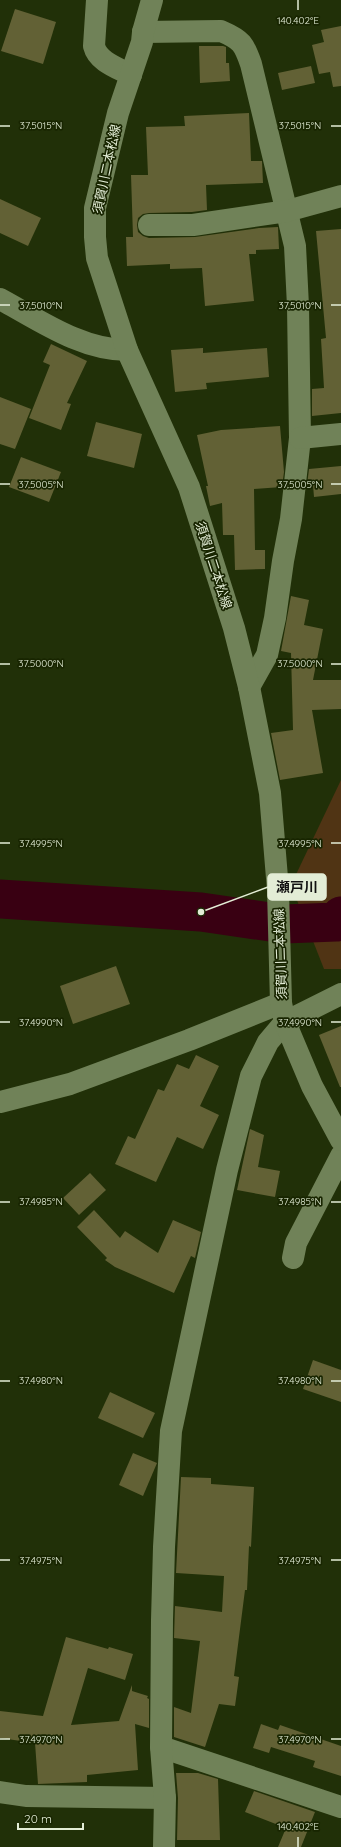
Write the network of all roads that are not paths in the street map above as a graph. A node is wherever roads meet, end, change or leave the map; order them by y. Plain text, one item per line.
1 (97, 0) edge
2 (152, 0) edge
3 (143, 32) junction
4 (131, 75) junction
5 (341, 196) edge
6 (287, 211) junction
7 (149, 225) dead end
8 (0, 299) edge
9 (127, 350) junction
10 (341, 434) edge
11 (300, 438) junction
12 (249, 687) junction
13 (341, 994) edge
14 (283, 1012) junction
15 (0, 1102) edge
16 (341, 1140) edge
17 (341, 1156) edge
18 (293, 1258) dead end
19 (161, 1747) junction
20 (0, 1792) edge
21 (165, 1798) junction
22 (341, 1807) edge
23 (164, 1847) edge

1 - 4 street
2 - 3 street, 須賀川二本松線
3 - 4 street, 須賀川二本松線
3 - 6 street
4 - 9 street, 須賀川二本松線
5 - 6 street
6 - 7 street
6 - 11 street
8 - 9 street
9 - 12 street, 須賀川二本松線
10 - 11 street
11 - 12 street
12 - 14 street, 須賀川二本松線
13 - 14 street
14 - 15 street
14 - 16 street, 須賀川二本松線
14 - 19 street
17 - 18 street
19 - 21 street
19 - 22 street
20 - 21 street
21 - 23 street

